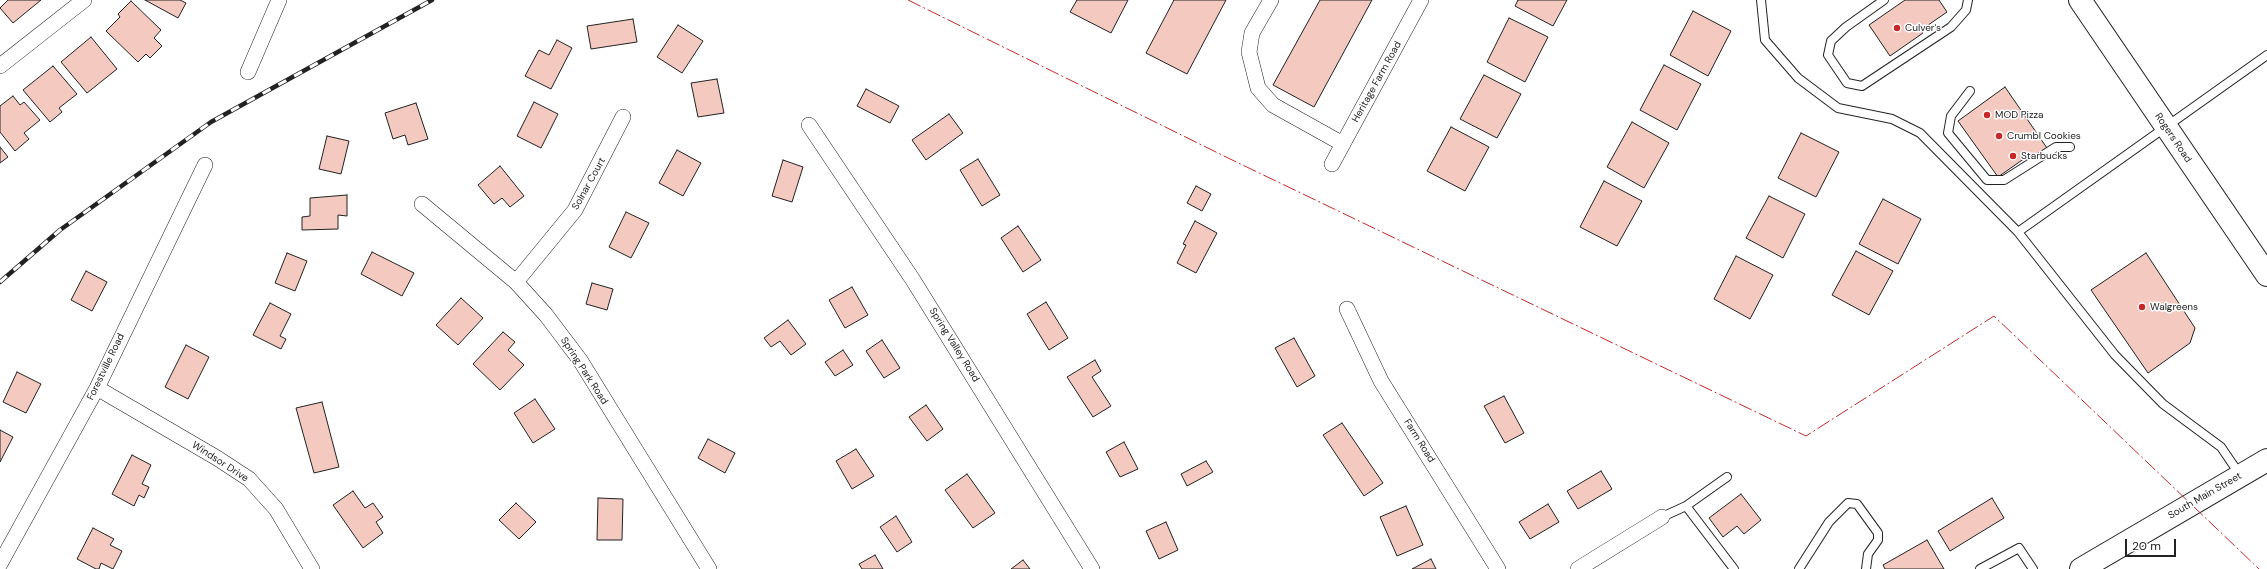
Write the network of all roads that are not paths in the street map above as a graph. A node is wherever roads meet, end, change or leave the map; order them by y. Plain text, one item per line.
1 (84, 0) edge
2 (279, 0) edge
3 (1271, 0) edge
4 (1421, 0) edge
5 (1761, 0) edge
6 (1884, 0) edge
7 (1968, 0) edge
8 (2080, 0) edge
9 (2267, 55) edge
10 (0, 66) edge
11 (248, 72) dead end
12 (1970, 91) dead end
13 (623, 117) dead end
14 (809, 125) dead end
15 (2166, 128) junction
16 (1343, 144) junction
17 (2070, 146) dead end
18 (1332, 164) dead end
19 (205, 165) dead end
20 (422, 204) dead end
21 (2018, 232) junction
22 (2267, 275) edge
23 (516, 282) junction
24 (1347, 309) dead end
25 (97, 388) junction
26 (2267, 460) edge
27 (2240, 476) junction
28 (1727, 477) dead end
29 (1686, 506) junction
30 (1662, 517) joint
31 (0, 564) edge
32 (312, 569) edge
33 (709, 569) edge
34 (1092, 569) edge
35 (1498, 569) edge
36 (1578, 569) edge
37 (1734, 569) edge
38 (1799, 569) edge
39 (1866, 569) edge
40 (1980, 569) edge
41 (2033, 569) edge
42 (2081, 569) edge

1 - 10 street
2 - 11 street
3 - 16 street
4 - 16 street, Heritage Farm Road
5 - 21 lane
6 - 7 lane
8 - 15 main road, Rogers Road
9 - 15 lane
12 - 17 lane
13 - 23 street, Solnar Court
14 - 34 street, Spring Valley Road
15 - 21 lane
15 - 22 main road, Rogers Road
16 - 18 street, Heritage Farm Road
19 - 25 street, Forestville Road
20 - 23 street, Spring Park Road
21 - 27 lane
23 - 33 street, Spring Park Road
24 - 35 street, Farm Road
25 - 31 street, Forestville Road
25 - 32 street, Windsor Drive
26 - 27 main road, South Main Street
27 - 42 main road, South Main Street
28 - 29 lane
29 - 30 lane
29 - 37 lane
30 - 36 street
38 - 39 lane
40 - 41 lane

